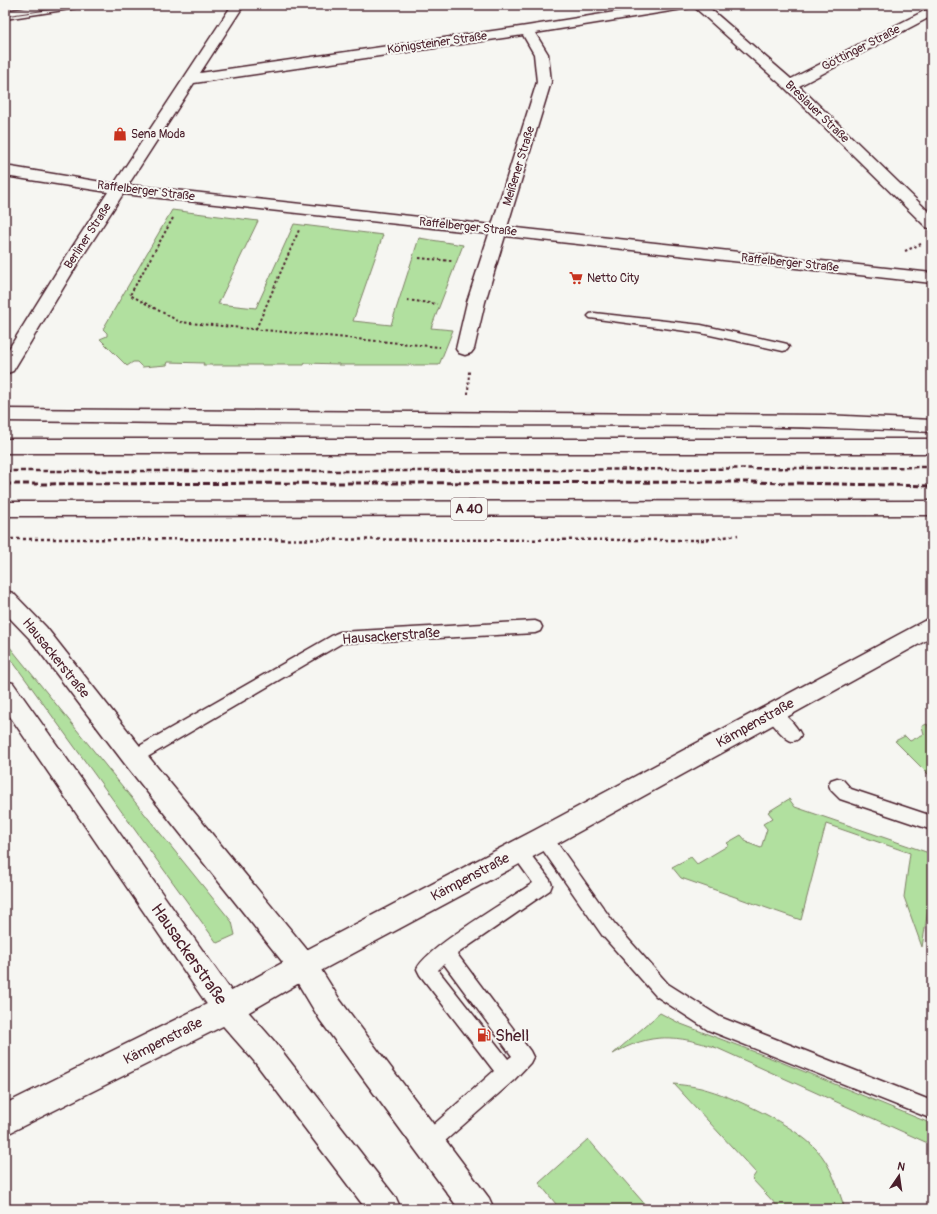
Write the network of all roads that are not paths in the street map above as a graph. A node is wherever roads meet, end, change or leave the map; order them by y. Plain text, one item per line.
1 (70, 5) edge
2 (238, 5) edge
3 (684, 5) edge
4 (698, 5) edge
5 (932, 11) edge
6 (5, 15) edge
7 (527, 30) junction
8 (190, 79) junction
9 (790, 85) junction
10 (5, 171) edge
11 (118, 189) junction
12 (924, 209) edge
13 (932, 224) edge
14 (499, 230) junction
15 (932, 278) edge
16 (594, 316) dead end
17 (783, 346) dead end
18 (465, 348) road end
19 (6, 368) edge
20 (5, 415) edge
21 (932, 426) edge
22 (5, 446) edge
23 (932, 446) edge
24 (932, 508) edge
25 (5, 509) edge
26 (5, 599) edge
27 (535, 627) dead end
28 (932, 627) edge
29 (5, 690) edge
30 (773, 714) junction
31 (793, 735) dead end
32 (134, 757) junction
33 (837, 785) dead end
34 (932, 823) edge
35 (544, 838) junction
36 (518, 851) junction
37 (445, 952) junction
38 (303, 966) junction
39 (227, 1009) junction
40 (507, 1073) junction
41 (932, 1110) edge
42 (5, 1120) edge
43 (428, 1142) junction
44 (385, 1209) edge
45 (478, 1209) edge

1 - 6 main road
2 - 8 main road, Berliner Straße
3 - 7 main road, Königsteiner Straße
4 - 9 main road, Breslauer Straße
5 - 9 main road, Göttinger Straße
7 - 8 main road, Königsteiner Straße
7 - 14 main road, Meißener Straße
8 - 11 main road, Berliner Straße
9 - 12 main road, Breslauer Straße
10 - 11 main road, Raffelberger Straße
11 - 14 main road, Raffelberger Straße
11 - 19 main road, Berliner Straße
12 - 13 main road, Breslauer Straße
14 - 15 main road, Raffelberger Straße
14 - 18 main road, Meißener Straße
16 - 17 lane
20 - 21 main road
22 - 23 main road
24 - 25 main road, A 40
26 - 32 main road, Hausackerstraße
27 - 32 lane, Hausackerstraße
28 - 30 main road, Kämpenstraße
29 - 39 main road, Hausackerstraße
30 - 31 lane
30 - 35 main road, Kämpenstraße
32 - 38 main road, Hausackerstraße
33 - 34 lane
35 - 36 main road, Kämpenstraße
35 - 41 lane
36 - 37 lane
36 - 38 main road, Kämpenstraße
37 - 40 lane
37 - 40 lane
38 - 39 main road, Kämpenstraße
38 - 43 main road, Hausackerstraße
39 - 42 main road, Kämpenstraße
39 - 44 main road, Hausackerstraße
40 - 43 lane
43 - 45 main road, Hausackerstraße

